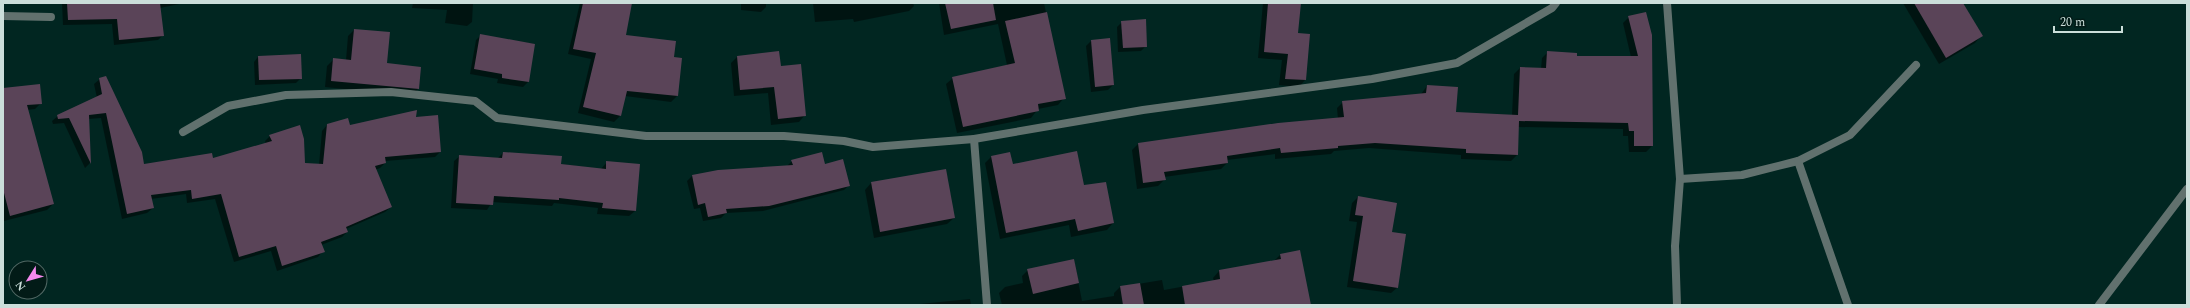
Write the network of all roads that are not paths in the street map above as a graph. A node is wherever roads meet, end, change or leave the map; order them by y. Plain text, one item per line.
1 (1556, 3) edge
2 (1667, 3) edge
3 (3, 16) edge
4 (51, 17) dead end
5 (1916, 65) dead end
6 (184, 132) dead end
7 (974, 139) junction
8 (1798, 161) junction
9 (1680, 179) junction
10 (2187, 189) edge
11 (987, 305) edge
12 (1677, 305) edge
13 (1848, 305) edge
14 (2099, 305) edge

1 - 7 street
2 - 9 street
3 - 4 street
5 - 8 street
6 - 7 street
7 - 11 street
8 - 9 street
8 - 13 street
9 - 12 street
10 - 14 street

